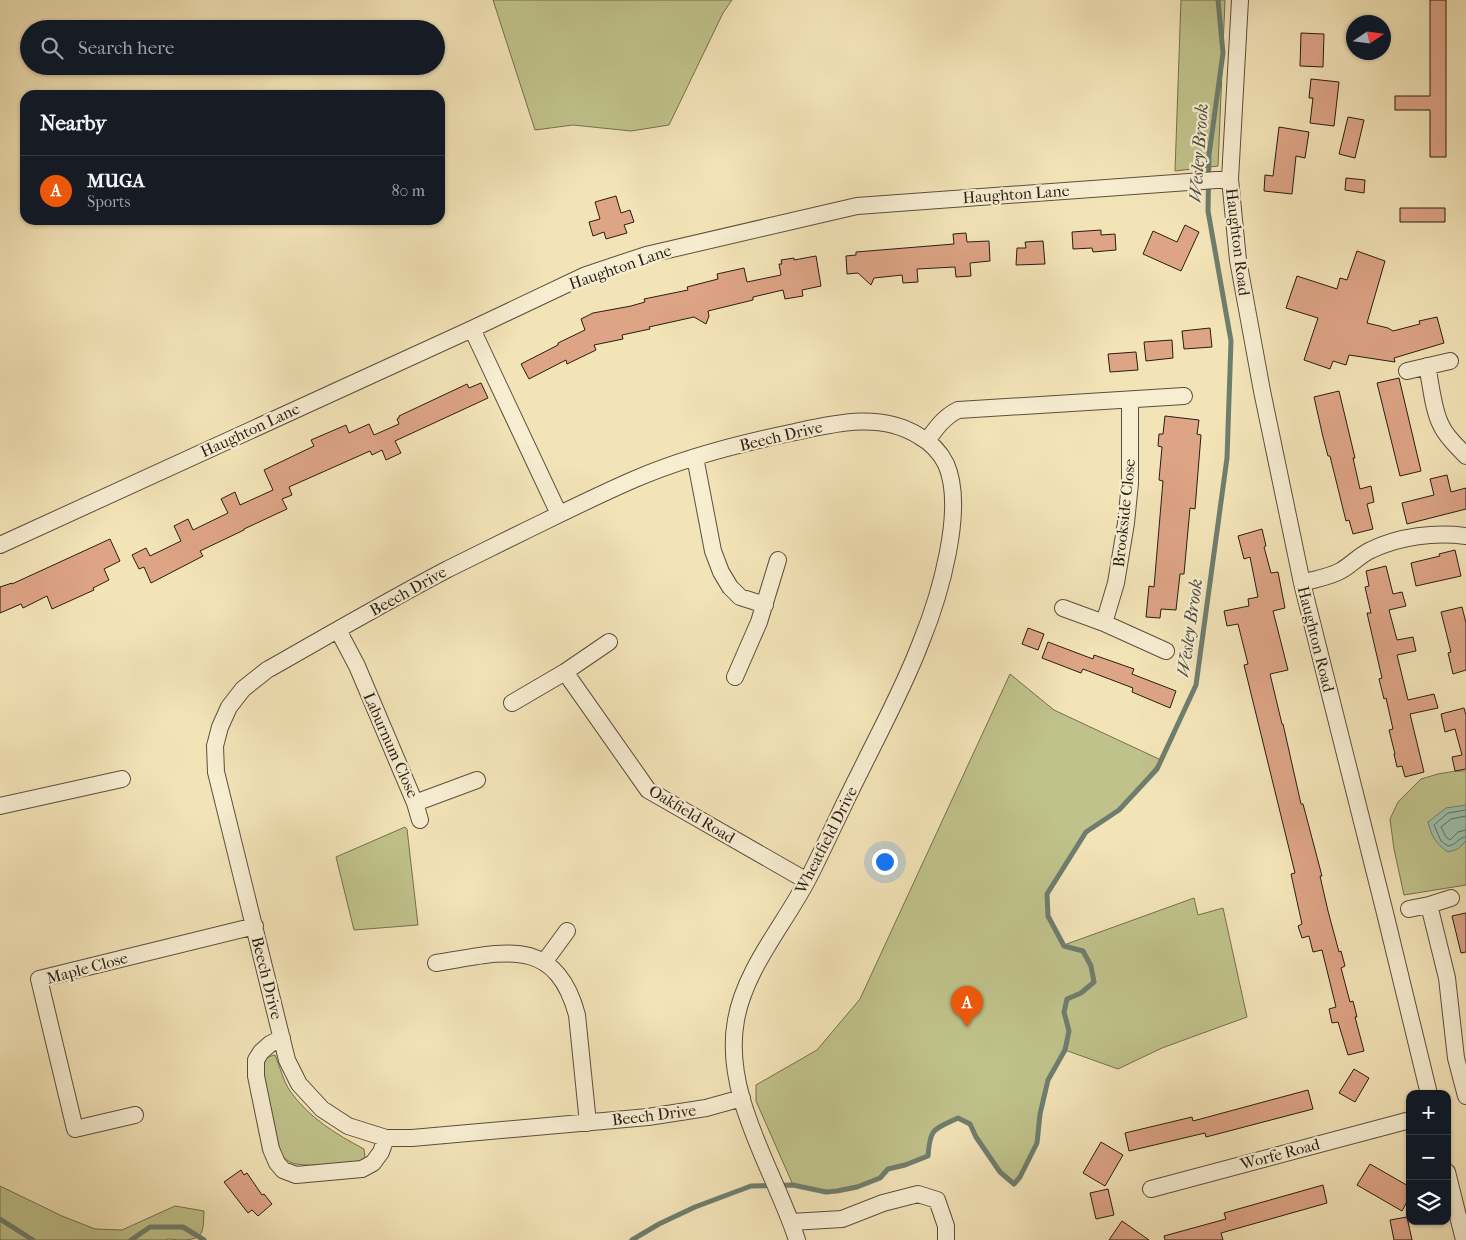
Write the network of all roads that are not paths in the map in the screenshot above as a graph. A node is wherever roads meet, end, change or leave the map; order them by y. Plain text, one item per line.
1 (1240, 0) edge
2 (1230, 179) junction
3 (472, 329) junction
4 (1450, 362) dead end
5 (1427, 366) junction
6 (1407, 371) dead end
7 (1184, 396) dead end
8 (1130, 400) junction
9 (927, 440) junction
10 (1466, 456) edge
11 (695, 458) junction
12 (559, 514) junction
13 (1466, 536) edge
14 (0, 544) edge
15 (778, 560) dead end
16 (1302, 583) junction
17 (765, 605) junction
18 (1063, 608) dead end
19 (1104, 623) junction
20 (338, 630) junction
21 (609, 642) dead end
22 (1166, 651) dead end
23 (565, 672) junction
24 (735, 677) dead end
25 (512, 703) dead end
26 (122, 779) dead end
27 (476, 780) dead end
28 (415, 803) junction
29 (0, 806) edge
30 (420, 820) dead end
31 (807, 881) junction
32 (1451, 898) dead end
33 (1429, 905) junction
34 (1409, 909) dead end
35 (255, 926) junction
36 (567, 931) dead end
37 (546, 961) junction
38 (436, 963) dead end
39 (282, 1038) junction
40 (1428, 1090) edge
41 (1466, 1096) edge
42 (742, 1098) junction
43 (135, 1115) dead end
44 (1406, 1121) edge
45 (588, 1122) junction
46 (386, 1138) junction
47 (1451, 1180) edge
48 (1151, 1188) dead end
49 (1460, 1201) edge
50 (791, 1222) junction
51 (797, 1240) edge
52 (946, 1240) edge
53 (1464, 1240) edge

1 - 2 street, Haughton Road
2 - 3 street, Haughton Lane
2 - 16 street, Haughton Road
3 - 12 street
3 - 14 street, Haughton Lane
4 - 5 street
5 - 6 street
5 - 10 street
7 - 8 street
8 - 9 street
8 - 19 street, Brookside Close
9 - 11 street, Beech Drive
9 - 31 street, Wheatfield Drive
11 - 12 street, Beech Drive
11 - 17 street
12 - 20 street, Beech Drive
13 - 16 street
15 - 17 street
16 - 40 street, Haughton Road
17 - 24 street
18 - 19 street
19 - 22 street
20 - 28 street, Laburnum Close
20 - 35 street, Beech Drive
21 - 23 street
23 - 25 street
23 - 31 street, Oakfield Road
26 - 29 street
27 - 28 street, Laburnum Close
28 - 30 street
31 - 42 street, Wheatfield Drive
32 - 33 street
33 - 34 street
33 - 41 street
35 - 39 street, Beech Drive
35 - 43 street, Maple Close
36 - 37 street
37 - 38 street
37 - 45 street
39 - 46 street, Beech Drive
39 - 46 street, Beech Drive
42 - 45 street, Beech Drive
42 - 50 street, Wheatfield Drive
44 - 48 street, Worfe Road
45 - 46 street, Beech Drive
47 - 49 street
49 - 53 street
50 - 51 street, Wheatfield Drive
50 - 52 street

